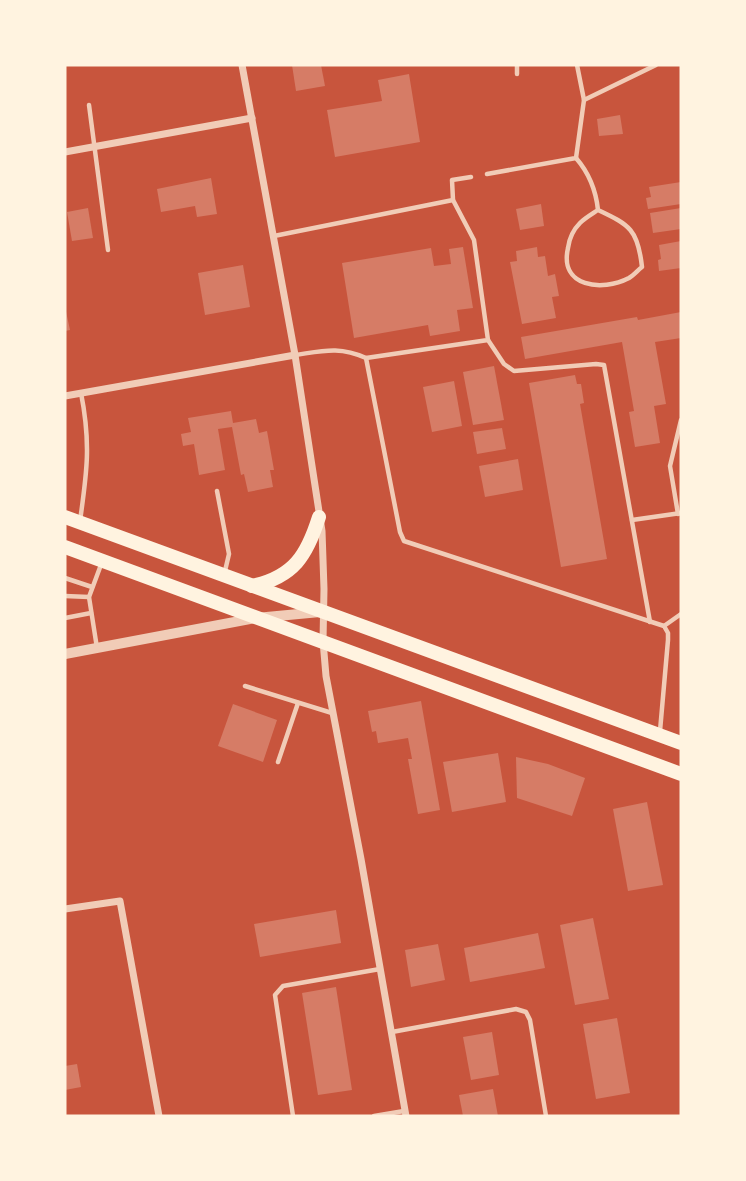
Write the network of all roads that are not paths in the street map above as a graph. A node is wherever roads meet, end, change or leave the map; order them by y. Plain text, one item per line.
1 (242, 65) edge
2 (517, 65) edge
3 (577, 65) edge
4 (656, 65) edge
5 (517, 74) dead end
6 (584, 100) junction
7 (89, 105) dead end
8 (252, 118) junction
9 (96, 146) junction
10 (65, 152) edge
11 (576, 158) junction
12 (487, 174) dead end
13 (471, 177) dead end
14 (453, 200) junction
15 (598, 210) junction
16 (274, 236) junction
17 (108, 250) dead end
18 (488, 340) junction
19 (295, 355) junction
20 (366, 358) junction
21 (81, 393) junction
22 (65, 396) edge
23 (681, 420) edge
24 (217, 491) dead end
25 (680, 514) edge
26 (65, 517) edge
27 (320, 517) junction
28 (632, 520) junction
29 (80, 522) junction
30 (65, 547) edge
31 (103, 561) junction
32 (224, 575) junction
33 (65, 578) edge
34 (252, 586) junction
35 (92, 587) junction
36 (65, 596) edge
37 (89, 597) junction
38 (323, 612) junction
39 (91, 613) junction
40 (681, 614) edge
41 (65, 618) edge
42 (256, 618) junction
43 (650, 622) junction
44 (664, 626) junction
45 (323, 641) junction
46 (97, 648) junction
47 (65, 654) edge
48 (245, 686) dead end
49 (298, 703) junction
50 (333, 714) junction
51 (660, 735) junction
52 (681, 743) edge
53 (278, 762) dead end
54 (681, 774) edge
55 (65, 909) edge
56 (380, 969) junction
57 (391, 1032) junction
58 (405, 1114) edge
59 (159, 1116) edge
60 (293, 1116) edge
61 (374, 1116) edge
62 (546, 1116) edge

1 - 8 street
2 - 5 lane
3 - 6 lane
4 - 6 lane
6 - 11 lane
7 - 9 lane
8 - 9 street
8 - 16 street
9 - 10 street
9 - 17 lane
11 - 12 lane
11 - 15 lane
13 - 14 lane
14 - 16 lane
14 - 18 lane
15 - 15 lane
16 - 19 street
18 - 20 lane
18 - 28 lane
19 - 20 lane
19 - 21 street
19 - 27 street
20 - 43 lane
21 - 22 street
21 - 29 lane
23 - 25 lane
24 - 32 lane
25 - 28 lane
26 - 29 highway
27 - 34 highway
27 - 38 street
28 - 43 lane
29 - 32 highway
30 - 31 highway
31 - 35 lane
31 - 42 highway
32 - 34 highway
33 - 35 lane
34 - 38 highway
35 - 37 lane
36 - 37 lane
37 - 39 lane
38 - 42 street
38 - 45 street
38 - 51 highway
39 - 41 lane
39 - 46 lane
40 - 44 lane
42 - 45 highway
42 - 46 street
43 - 44 lane
44 - 51 lane
45 - 50 street
45 - 54 highway
46 - 47 street
48 - 49 lane
49 - 50 lane
49 - 53 lane
50 - 56 street
51 - 52 highway
55 - 59 street
56 - 57 street
56 - 60 lane
57 - 58 street
57 - 62 lane
58 - 61 lane

